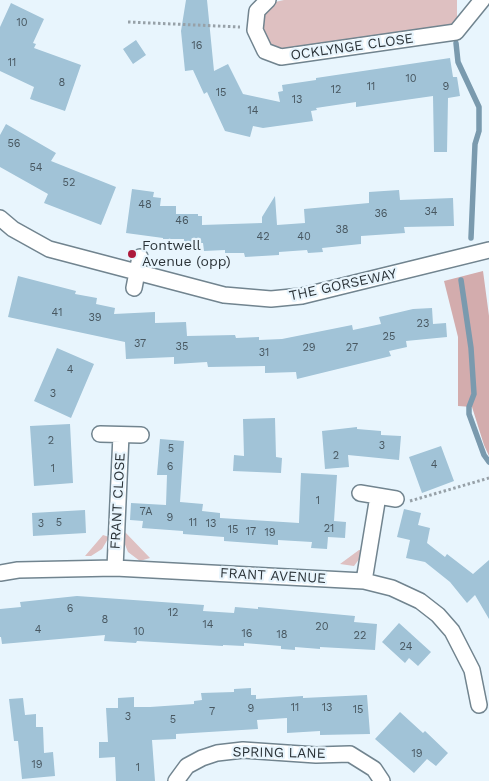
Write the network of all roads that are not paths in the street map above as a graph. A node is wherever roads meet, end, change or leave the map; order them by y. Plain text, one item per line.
1 (268, 0) edge
2 (482, 0) edge
3 (0, 218) edge
4 (489, 250) edge
5 (140, 257) dead end
6 (137, 272) junction
7 (134, 288) dead end
8 (100, 434) dead end
9 (121, 435) junction
10 (141, 436) dead end
11 (360, 493) dead end
12 (378, 496) junction
13 (396, 499) road end
14 (115, 568) junction
15 (0, 572) edge
16 (364, 581) junction
17 (479, 705) dead end
18 (176, 781) edge
19 (382, 781) edge

1 - 2 street, OCKLYNGE CLOSE
3 - 6 street, THE GORSEWAY
4 - 6 street, THE GORSEWAY
5 - 6 street
6 - 7 street
8 - 9 street, FRANT CLOSE
9 - 10 street, FRANT CLOSE
9 - 14 street, FRANT CLOSE
11 - 12 street
12 - 13 street
12 - 16 street
14 - 15 street, FRANT AVENUE
14 - 16 street, FRANT AVENUE
16 - 17 street, FRANT AVENUE
18 - 19 street, SPRING LANE

